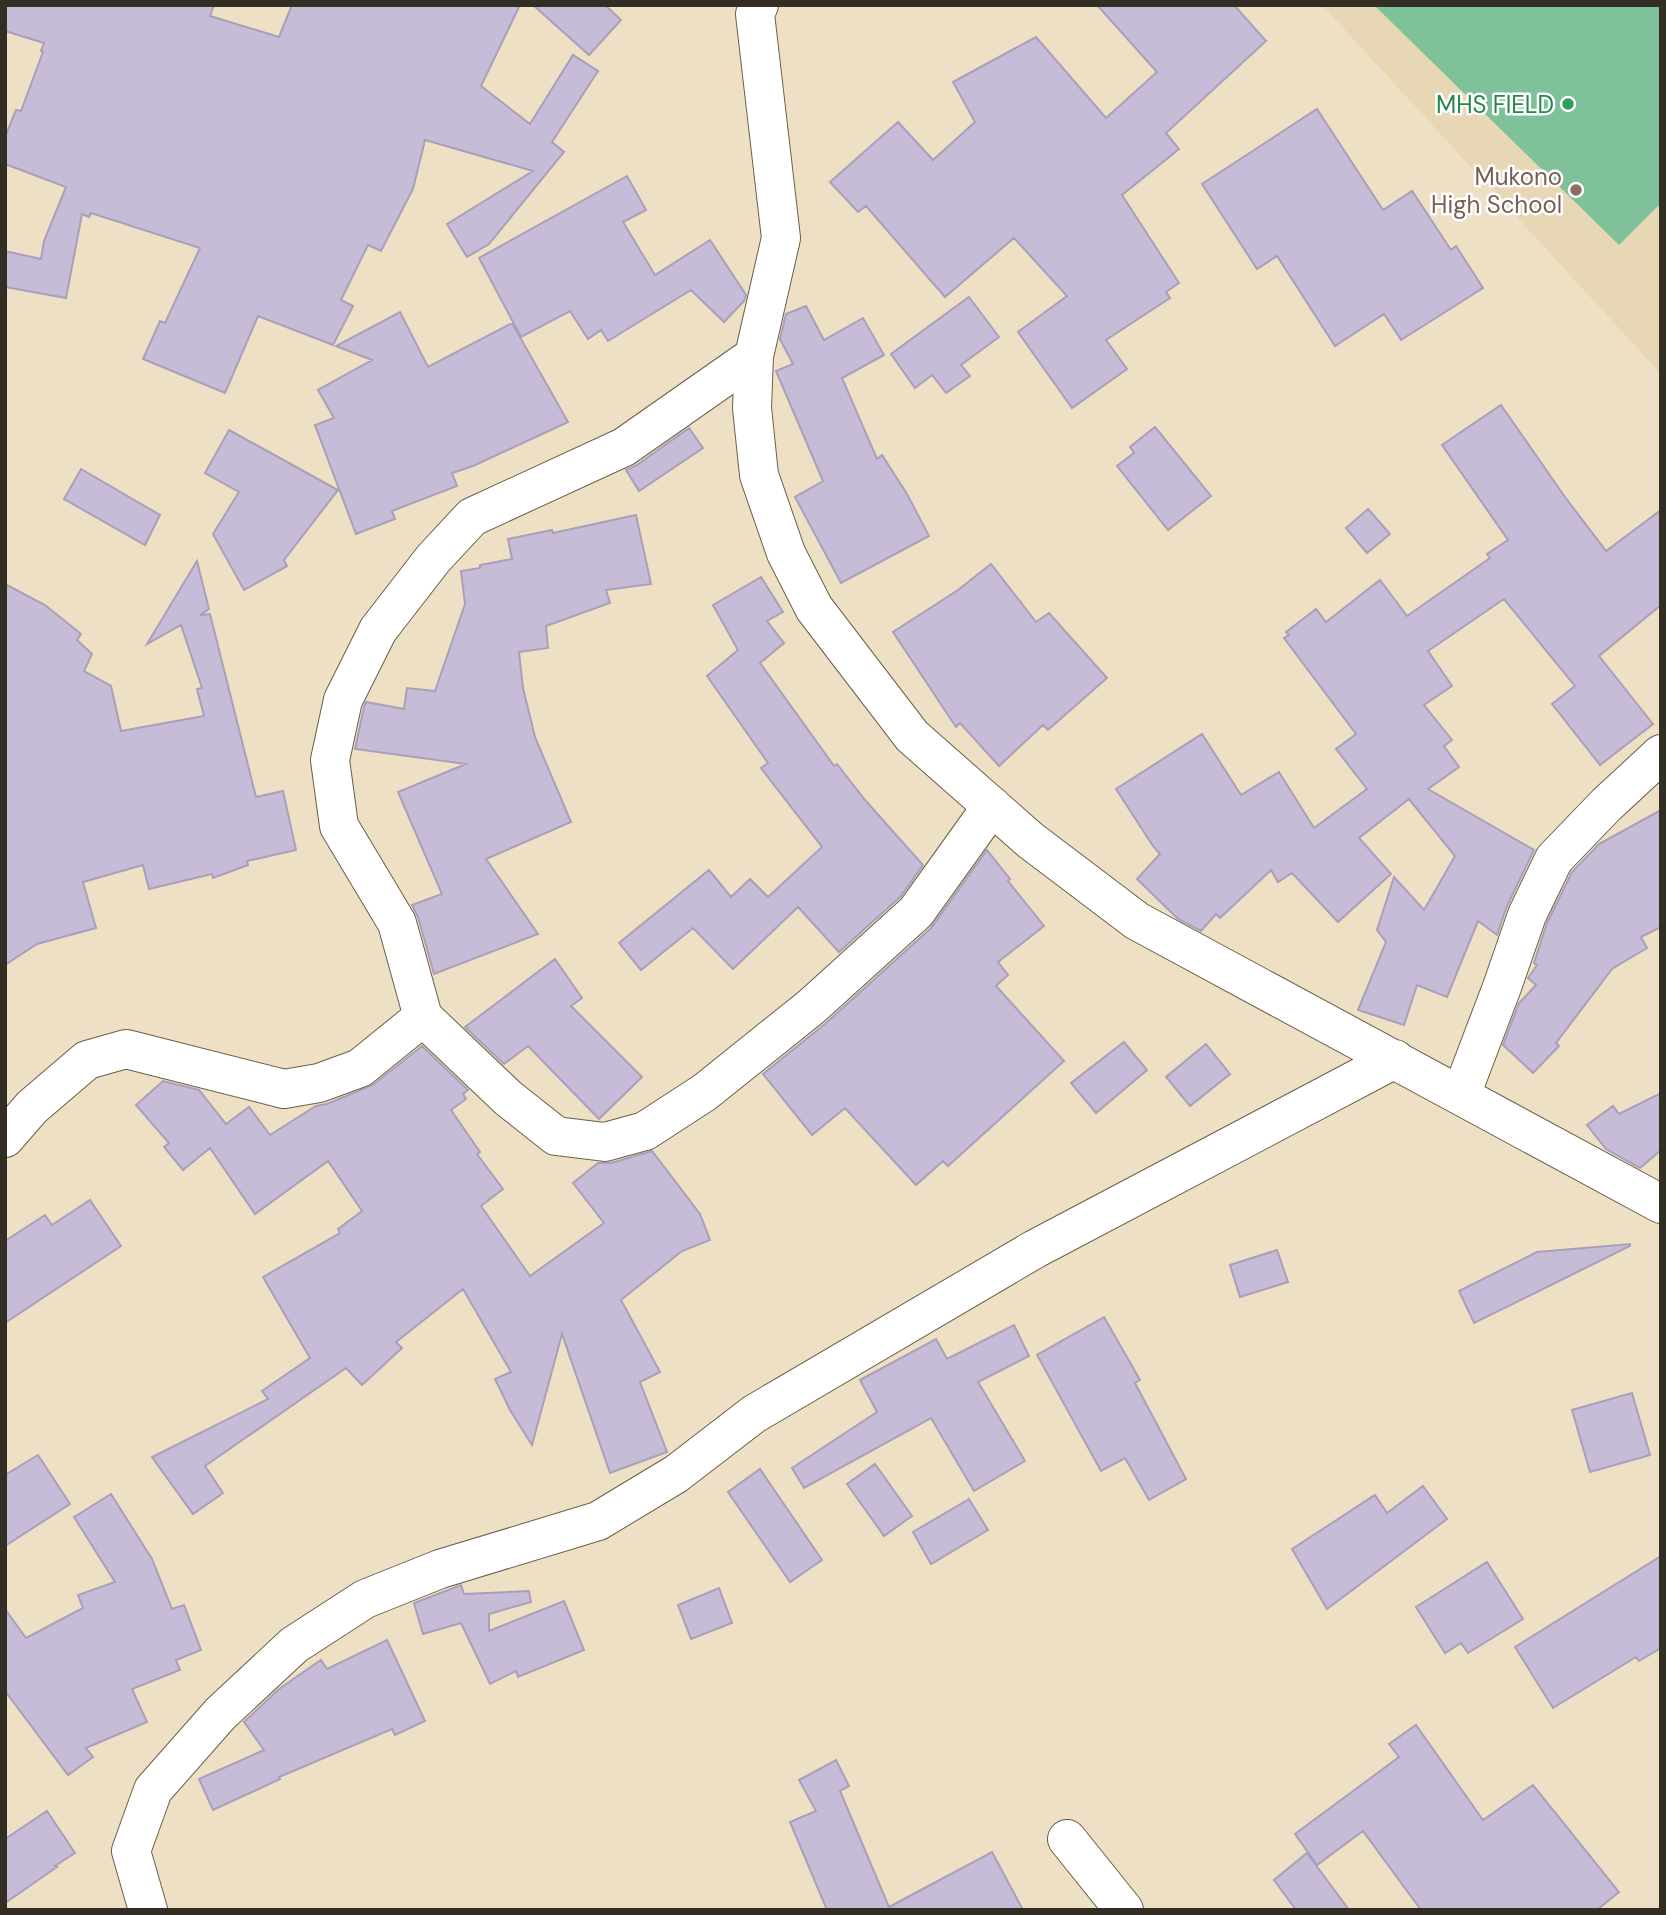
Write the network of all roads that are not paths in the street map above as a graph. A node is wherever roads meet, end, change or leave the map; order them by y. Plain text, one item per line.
1 (759, 5) edge
2 (754, 356) junction
3 (1661, 754) edge
4 (992, 806) junction
5 (423, 1017) junction
6 (1395, 1059) junction
7 (1461, 1095) junction
8 (5, 1138) edge
9 (1661, 1204) edge
10 (1067, 1839) dead end
11 (148, 1910) edge
12 (1124, 1910) edge

1 - 2 street
2 - 4 street
2 - 5 street
3 - 7 street
4 - 5 street
4 - 6 street
5 - 8 street
6 - 7 street
6 - 11 street
7 - 9 street
10 - 12 street

